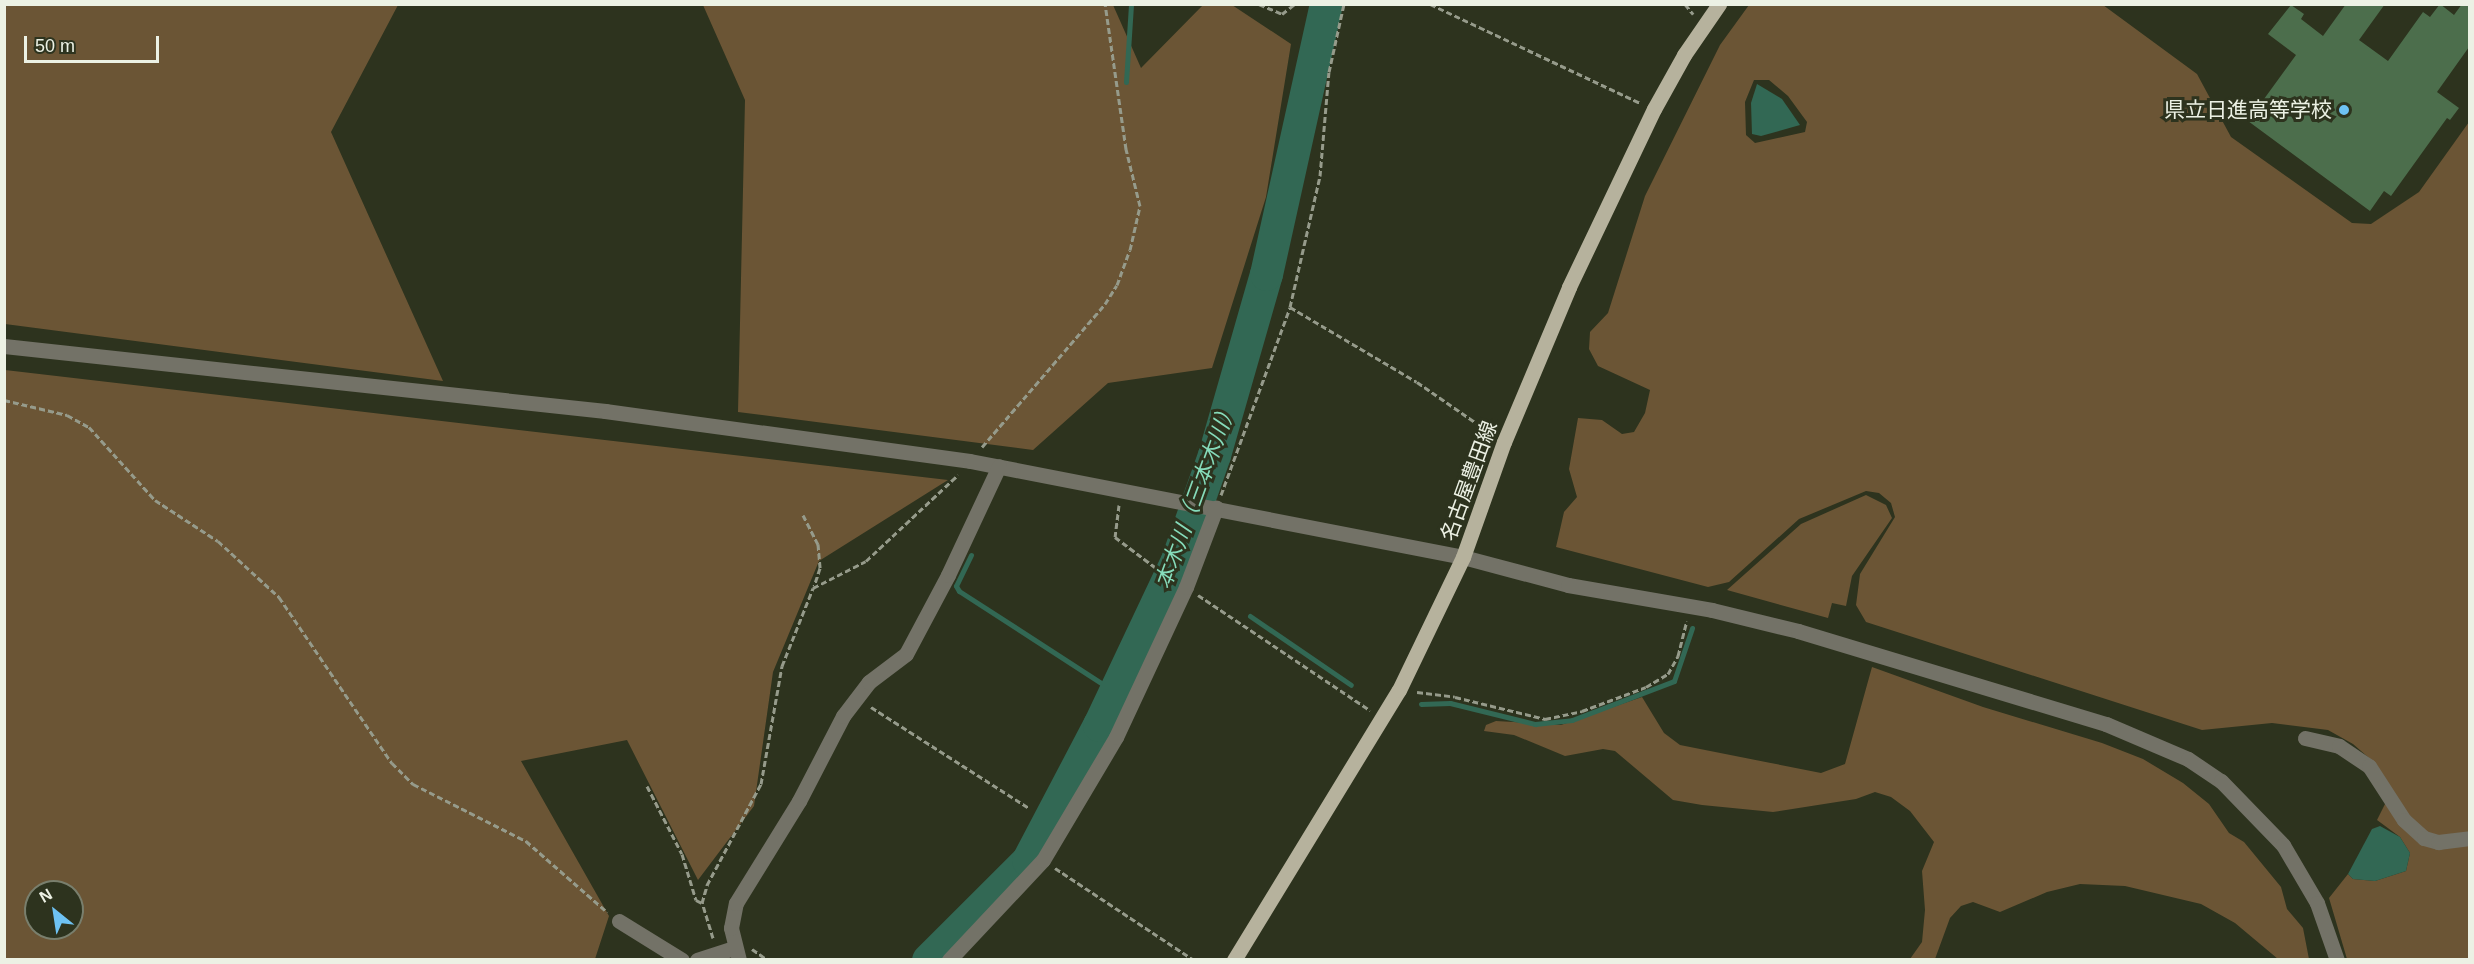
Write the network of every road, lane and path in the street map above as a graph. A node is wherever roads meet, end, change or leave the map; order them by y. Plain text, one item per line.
1 (1105, 4) edge
2 (1259, 4) edge
3 (1295, 4) edge
4 (1344, 4) edge
5 (1430, 4) edge
6 (1719, 4) edge
7 (1654, 109) junction
8 (1290, 307) junction
9 (4, 346) edge
10 (4, 400) edge
11 (1504, 442) junction
12 (970, 461) junction
13 (999, 466) junction
14 (1123, 490) junction
15 (1215, 508) junction
16 (803, 515) dead end
17 (1463, 557) junction
18 (1184, 586) junction
19 (813, 588) junction
20 (1690, 606) junction
21 (1402, 684) junction
22 (857, 698) junction
23 (1382, 717) junction
24 (2305, 738) dead end
25 (647, 786) dead end
26 (1029, 808) dead end
27 (2469, 838) edge
28 (1043, 860) junction
29 (702, 903) junction
30 (619, 921) joint
31 (731, 953) edge
32 (682, 960) edge
33 (697, 960) edge
34 (949, 960) edge
35 (1194, 960) edge
36 (1234, 960) edge
37 (2337, 960) edge

1 - 12 path
2 - 3 path
4 - 8 path
5 - 7 path
6 - 7 main road, 名古屋豊田線
7 - 11 main road, 名古屋豊田線
8 - 11 path
8 - 15 path
9 - 12 street
10 - 30 path
11 - 17 main road, 名古屋豊田線
12 - 13 street
12 - 19 path
13 - 14 street
13 - 22 street
14 - 15 street
14 - 18 path
15 - 17 street
15 - 18 street
16 - 19 path
17 - 20 street
17 - 21 main road, 名古屋豊田線
18 - 23 path
18 - 28 street
19 - 29 path
20 - 21 path
20 - 37 street
21 - 23 main road, 名古屋豊田線
22 - 26 path
22 - 31 street
23 - 36 main road, 名古屋豊田線
24 - 27 street
25 - 29 path
28 - 34 street
28 - 35 path
29 - 31 path
30 - 32 street
31 - 33 street

